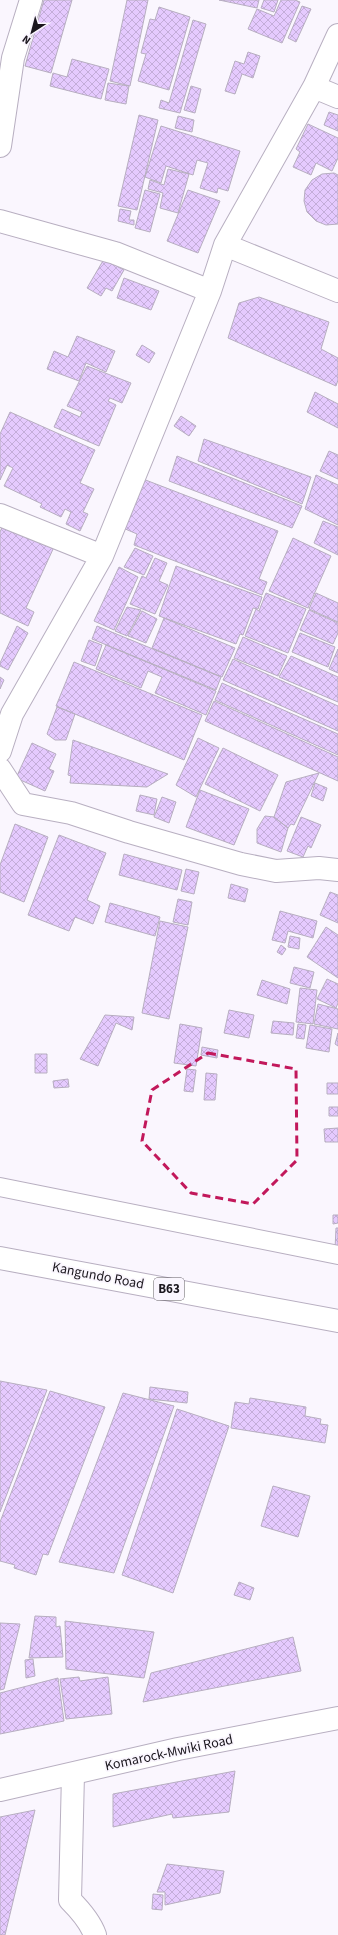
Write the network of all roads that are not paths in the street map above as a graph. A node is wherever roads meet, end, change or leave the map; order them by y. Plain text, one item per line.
1 (31, 0) edge
2 (338, 35) edge
3 (314, 87) junction
4 (338, 97) edge
5 (0, 146) edge
6 (0, 221) edge
7 (225, 245) junction
8 (210, 291) junction
9 (338, 291) edge
10 (0, 515) edge
11 (102, 556) junction
12 (6, 714) edge
13 (0, 751) edge
14 (0, 769) edge
15 (338, 870) edge
16 (0, 1187) edge
17 (338, 1255) edge
18 (0, 1258) edge
19 (338, 1321) edge
20 (338, 1718) edge
21 (73, 1774) junction
22 (0, 1790) edge
23 (95, 1935) edge

1 - 5 main road
2 - 3 main road
3 - 4 main road
3 - 7 main road
6 - 8 main road
7 - 8 main road
7 - 9 main road
8 - 11 main road
10 - 11 main road
11 - 12 main road
12 - 13 main road
14 - 15 main road
16 - 17 lane
18 - 19 main road, Kangundo Road / B63
20 - 21 main road, Komarock-Mwiki Road
21 - 22 main road, Komarock-Mwiki Road
21 - 23 main road

